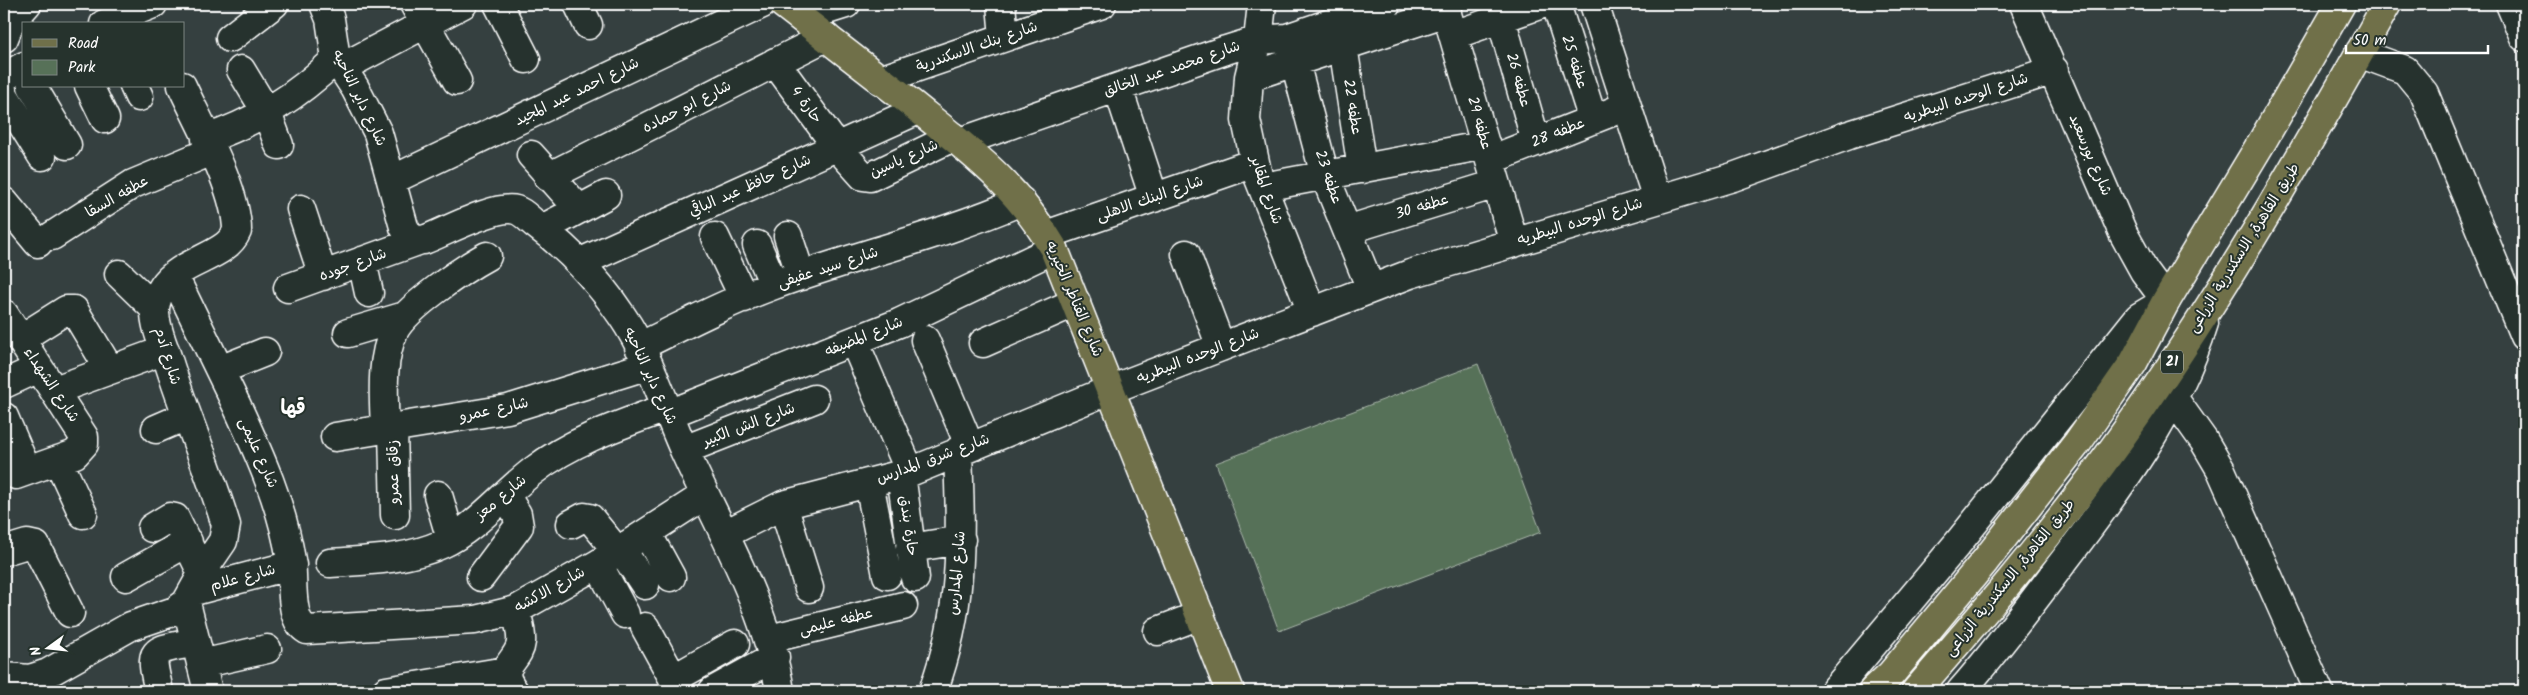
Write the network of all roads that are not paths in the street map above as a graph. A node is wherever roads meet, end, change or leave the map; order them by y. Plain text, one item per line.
1 (27, 4) edge
2 (274, 4) edge
3 (324, 4) edge
4 (464, 4) edge
5 (498, 4) edge
6 (762, 4) edge
7 (846, 4) edge
8 (1001, 4) edge
9 (1102, 4) edge
10 (1262, 4) edge
11 (1386, 4) edge
12 (1542, 4) edge
13 (1556, 4) edge
14 (1594, 4) edge
15 (2024, 4) edge
16 (2341, 4) edge
17 (2387, 4) edge
18 (2510, 4) edge
19 (793, 11) edge
20 (150, 12) edge
21 (420, 14) edge
22 (1448, 17) edge
23 (1501, 18) junction
24 (110, 22) edge
25 (826, 37) junction
26 (1004, 37) junction
27 (2524, 37) edge
28 (4, 38) edge
29 (230, 38) dead end
30 (1258, 40) junction
31 (1343, 46) junction
32 (2359, 53) junction
33 (526, 59) dead end
34 (775, 62) junction
35 (1295, 62) junction
36 (338, 64) junction
37 (241, 70) dead end
38 (2054, 70) junction
39 (1248, 77) junction
40 (880, 80) junction
41 (457, 81) dead end
42 (30, 88) edge
43 (90, 88) edge
44 (183, 88) edge
45 (1118, 88) junction
46 (4, 95) edge
47 (1627, 106) junction
48 (918, 110) junction
49 (267, 113) junction
50 (104, 120) dead end
51 (1593, 120) junction
52 (956, 140) junction
53 (1536, 142) junction
54 (67, 145) dead end
55 (209, 145) junction
56 (279, 145) dead end
57 (837, 147) junction
58 (531, 155) dead end
59 (42, 156) dead end
60 (1491, 163) junction
61 (1362, 169) junction
62 (1259, 175) junction
63 (1325, 176) junction
64 (548, 177) junction
65 (392, 180) junction
66 (606, 195) dead end
67 (1154, 198) junction
68 (1657, 199) junction
69 (1022, 201) junction
70 (4, 202) edge
71 (301, 209) dead end
72 (579, 209) junction
73 (542, 228) junction
74 (1347, 230) junction
75 (449, 231) junction
76 (788, 236) dead end
77 (715, 237) dead end
78 (418, 241) junction
79 (1050, 242) junction
80 (1514, 243) junction
81 (757, 245) dead end
82 (1186, 254) dead end
83 (487, 256) dead end
84 (362, 261) junction
85 (581, 262) junction
86 (464, 271) junction
87 (119, 274) dead end
88 (174, 276) junction
89 (322, 276) junction
90 (801, 276) junction
91 (774, 285) junction
92 (288, 288) dead end
93 (1371, 289) junction
94 (369, 292) dead end
95 (744, 298) junction
96 (2166, 301) junction
97 (1076, 302) junction
98 (2210, 303) junction
99 (155, 308) junction
100 (1312, 312) junction
101 (405, 316) junction
102 (9, 326) edge
103 (348, 333) dead end
104 (2524, 336) edge
105 (925, 340) dead end
106 (854, 341) junction
107 (983, 343) dead end
108 (1221, 347) junction
109 (165, 350) junction
110 (265, 352) dead end
111 (644, 356) junction
112 (40, 368) junction
113 (110, 370) junction
114 (220, 370) junction
115 (4, 384) edge
116 (55, 390) junction
117 (1112, 390) junction
118 (814, 399) dead end
119 (2174, 399) junction
120 (668, 411) junction
121 (186, 416) junction
122 (4, 417) edge
123 (156, 429) dead end
124 (389, 430) junction
125 (335, 437) dead end
126 (964, 449) junction
127 (684, 450) junction
128 (58, 460) junction
129 (905, 473) junction
130 (869, 483) junction
131 (438, 495) dead end
132 (705, 495) junction
133 (505, 496) junction
134 (783, 505) junction
135 (83, 514) dead end
136 (395, 515) dead end
137 (571, 524) dead end
138 (152, 528) dead end
139 (647, 533) junction
140 (724, 534) junction
141 (451, 539) junction
142 (961, 540) junction
143 (188, 542) junction
144 (910, 548) junction
145 (4, 550) edge
146 (612, 555) junction
147 (330, 563) dead end
148 (292, 565) junction
149 (887, 575) dead end
150 (126, 577) dead end
151 (481, 577) dead end
152 (671, 577) dead end
153 (915, 578) dead end
154 (645, 585) dead end
155 (809, 588) dead end
156 (194, 589) junction
157 (903, 606) dead end
158 (516, 610) junction
159 (70, 614) dead end
160 (1200, 615) junction
161 (314, 631) joint
162 (1158, 631) dead end
163 (735, 644) dead end
164 (772, 648) junction
165 (267, 649) dead end
166 (198, 653) junction
167 (4, 677) edge
168 (509, 685) edge
169 (676, 685) edge
170 (159, 691) edge
171 (208, 691) edge
172 (386, 691) edge
173 (713, 691) edge
174 (780, 691) edge
175 (933, 691) edge
176 (1230, 691) edge
177 (1834, 691) edge
178 (1873, 691) edge
179 (1916, 691) edge
180 (1961, 691) edge
181 (2319, 691) edge

1 - 28 street
2 - 29 street
3 - 36 street, شارع داير الناحيه
4 - 21 street, عطفه السقا
5 - 33 street
6 - 65 street, شارع احمد عبد المجيد
7 - 19 street
8 - 26 street
9 - 26 street, شارع بنك الاسكندرية
10 - 30 street, شارع المقابر
11 - 30 street, شارع محمد عبد الخالق
12 - 23 street
13 - 51 street, عطفه 25
14 - 47 street
15 - 38 street, شارع بورسعيد
16 - 96 main road, طريق القاهرة, الاسكندرية الزراعى / 21
17 - 32 main road, طريق القاهرة, الاسكندرية الزراعى / 21
18 - 27 street
19 - 25 main road, شارع القناطر الخيريه
20 - 24 street
21 - 36 street, عطفه السقا
21 - 41 street
22 - 23 street
22 - 31 street
22 - 60 street, عطفه 29
23 - 53 street, عطفه 26
25 - 34 street, شارع ابو حماده
25 - 40 main road, شارع القناطر الخيريه
26 - 40 street, شارع بنك الاسكندرية
30 - 39 street, شارع المقابر
30 - 45 street, شارع محمد عبد الخالق
31 - 35 street
31 - 61 street, عطفه 22
32 - 98 main road, طريق القاهرة, الاسكندرية الزراعى / 21
32 - 104 street
34 - 57 street, حارة 4
34 - 64 street, شارع ابو حماده
35 - 39 street
35 - 63 street, عطفه 23
36 - 49 street, عطفه السقا
36 - 65 street, شارع داير الناحيه
37 - 49 street
38 - 68 street, شارع الوحده البيطريه
38 - 96 street, شارع بورسعيد
39 - 62 street, شارع المقابر
40 - 48 main road, شارع القناطر الخيريه
42 - 54 street
43 - 50 street
44 - 55 street, شارع آدم
45 - 52 street, شارع محمد عبد الخالق
45 - 67 street
46 - 59 street
47 - 51 street, عطفه 28
47 - 68 street
48 - 52 main road, شارع القناطر الخيريه
48 - 57 street, شارع حافظ عبد الباقي
49 - 55 street, عطفه السقا
49 - 56 street
51 - 53 street, عطفه 28
52 - 57 street, شارع ياسين
52 - 69 main road, شارع القناطر الخيريه
53 - 60 street, عطفه 28
55 - 70 street, عطفه السقا
55 - 88 street, شارع آدم
57 - 85 street, شارع حافظ عبد الباقي
58 - 64 street
60 - 61 street, شارع البنك الاهلى
60 - 74 street, عطفه 30
60 - 80 street, عطفه 29
61 - 63 street, شارع البنك الاهلى
62 - 63 street, شارع البنك الاهلى
62 - 67 street, شارع البنك الاهلى
62 - 100 street, شارع المقابر
63 - 74 street, عطفه 23
64 - 72 street
65 - 78 street, شارع داير الناحيه
66 - 72 street
67 - 79 street, شارع البنك الاهلى
68 - 80 street, شارع الوحده البيطريه
69 - 79 main road, شارع القناطر الخيريه
69 - 90 street, شارع سيد عفيفى
71 - 89 street
72 - 73 street
73 - 75 street, شارع داير الناحيه
73 - 85 street, شارع داير الناحيه
74 - 93 street, عطفه 23
75 - 78 street, شارع داير الناحيه
75 - 86 street
76 - 90 street
77 - 95 street
78 - 84 street, شارع جوده
79 - 97 main road, شارع القناطر الخيريه
79 - 106 street, شارع المضيفه
80 - 93 street, شارع الوحده البيطريه
81 - 91 street
82 - 108 street
83 - 86 street
84 - 89 street, شارع جوده
84 - 94 street
85 - 111 street, شارع داير الناحيه
86 - 101 street
87 - 99 street
88 - 99 street, شارع آدم
88 - 114 street, شارع عليمى
89 - 92 street, شارع جوده
90 - 91 street, شارع سيد عفيفى
91 - 95 street, شارع سيد عفيفى
93 - 100 street, شارع الوحده البيطريه
95 - 111 street, شارع سيد عفيفى
96 - 177 street
96 - 178 main road, طريق القاهرة, الاسكندرية الزراعى / 21
97 - 107 street
97 - 117 main road, شارع القناطر الخيريه
98 - 119 street
98 - 179 main road, طريق القاهرة, الاسكندرية الزراعى / 21
99 - 109 street, شارع آدم
100 - 108 street, شارع الوحده البيطريه
101 - 103 street
101 - 124 street, زقاق عمرو
102 - 112 street, شارع الشهداء
102 - 113 street
105 - 126 street
106 - 120 street, شارع المضيفه
106 - 129 street, حارة بندق
108 - 117 street, شارع الوحده البيطريه
109 - 113 street
109 - 121 street, شارع آدم
110 - 114 street
111 - 120 street, شارع داير الناحيه
111 - 124 street, شارع عمرو
112 - 115 street
112 - 116 street, شارع الشهداء
113 - 116 street
114 - 148 street, شارع عليمى
116 - 128 street, شارع الشهداء
117 - 126 street, شارع شرق المدارس
117 - 160 main road, شارع القناطر الخيريه
118 - 127 street, شارع الش الكبير
119 - 180 street
119 - 181 street
120 - 127 street, شارع داير الناحيه
120 - 133 street, شارع معز
121 - 123 street
121 - 156 street, شارع آدم
122 - 128 street, شارع الشهداء
124 - 125 street, شارع عمرو
124 - 136 street, زقاق عمرو
126 - 129 street, شارع شرق المدارس
126 - 142 street, شارع المدارس
127 - 132 street, شارع داير الناحيه
128 - 135 street
129 - 130 street, شارع شرق المدارس
129 - 144 street, حارة بندق
130 - 134 street, شارع شرق المدارس
130 - 149 street
131 - 141 street
132 - 139 street, شارع الاكشه
132 - 140 street, شارع داير الناحيه
133 - 141 street, شارع معز
133 - 151 street
134 - 140 street, شارع شرق المدارس
134 - 155 street
137 - 146 street
138 - 143 street
139 - 146 street, شارع الاكشه
139 - 152 street
140 - 164 street, شارع داير الناحيه
141 - 147 street, شارع معز
142 - 144 street
142 - 175 street, شارع المدارس
143 - 150 street
143 - 156 street
144 - 153 street, حارة بندق
145 - 159 street
146 - 154 street
146 - 158 street, شارع الاكشه
146 - 169 street
148 - 156 street, شارع علام
148 - 161 street, شارع عليمى
156 - 166 street
156 - 167 street, شارع علام
157 - 164 street, عطفه عليمى
158 - 161 street, شارع الاكشه
158 - 168 street
160 - 162 street
160 - 176 main road, شارع القناطر الخيريه
163 - 169 street
164 - 173 street, عطفه عليمى
164 - 174 street, شارع داير الناحيه
165 - 166 street
166 - 170 street
166 - 171 street
168 - 172 street

